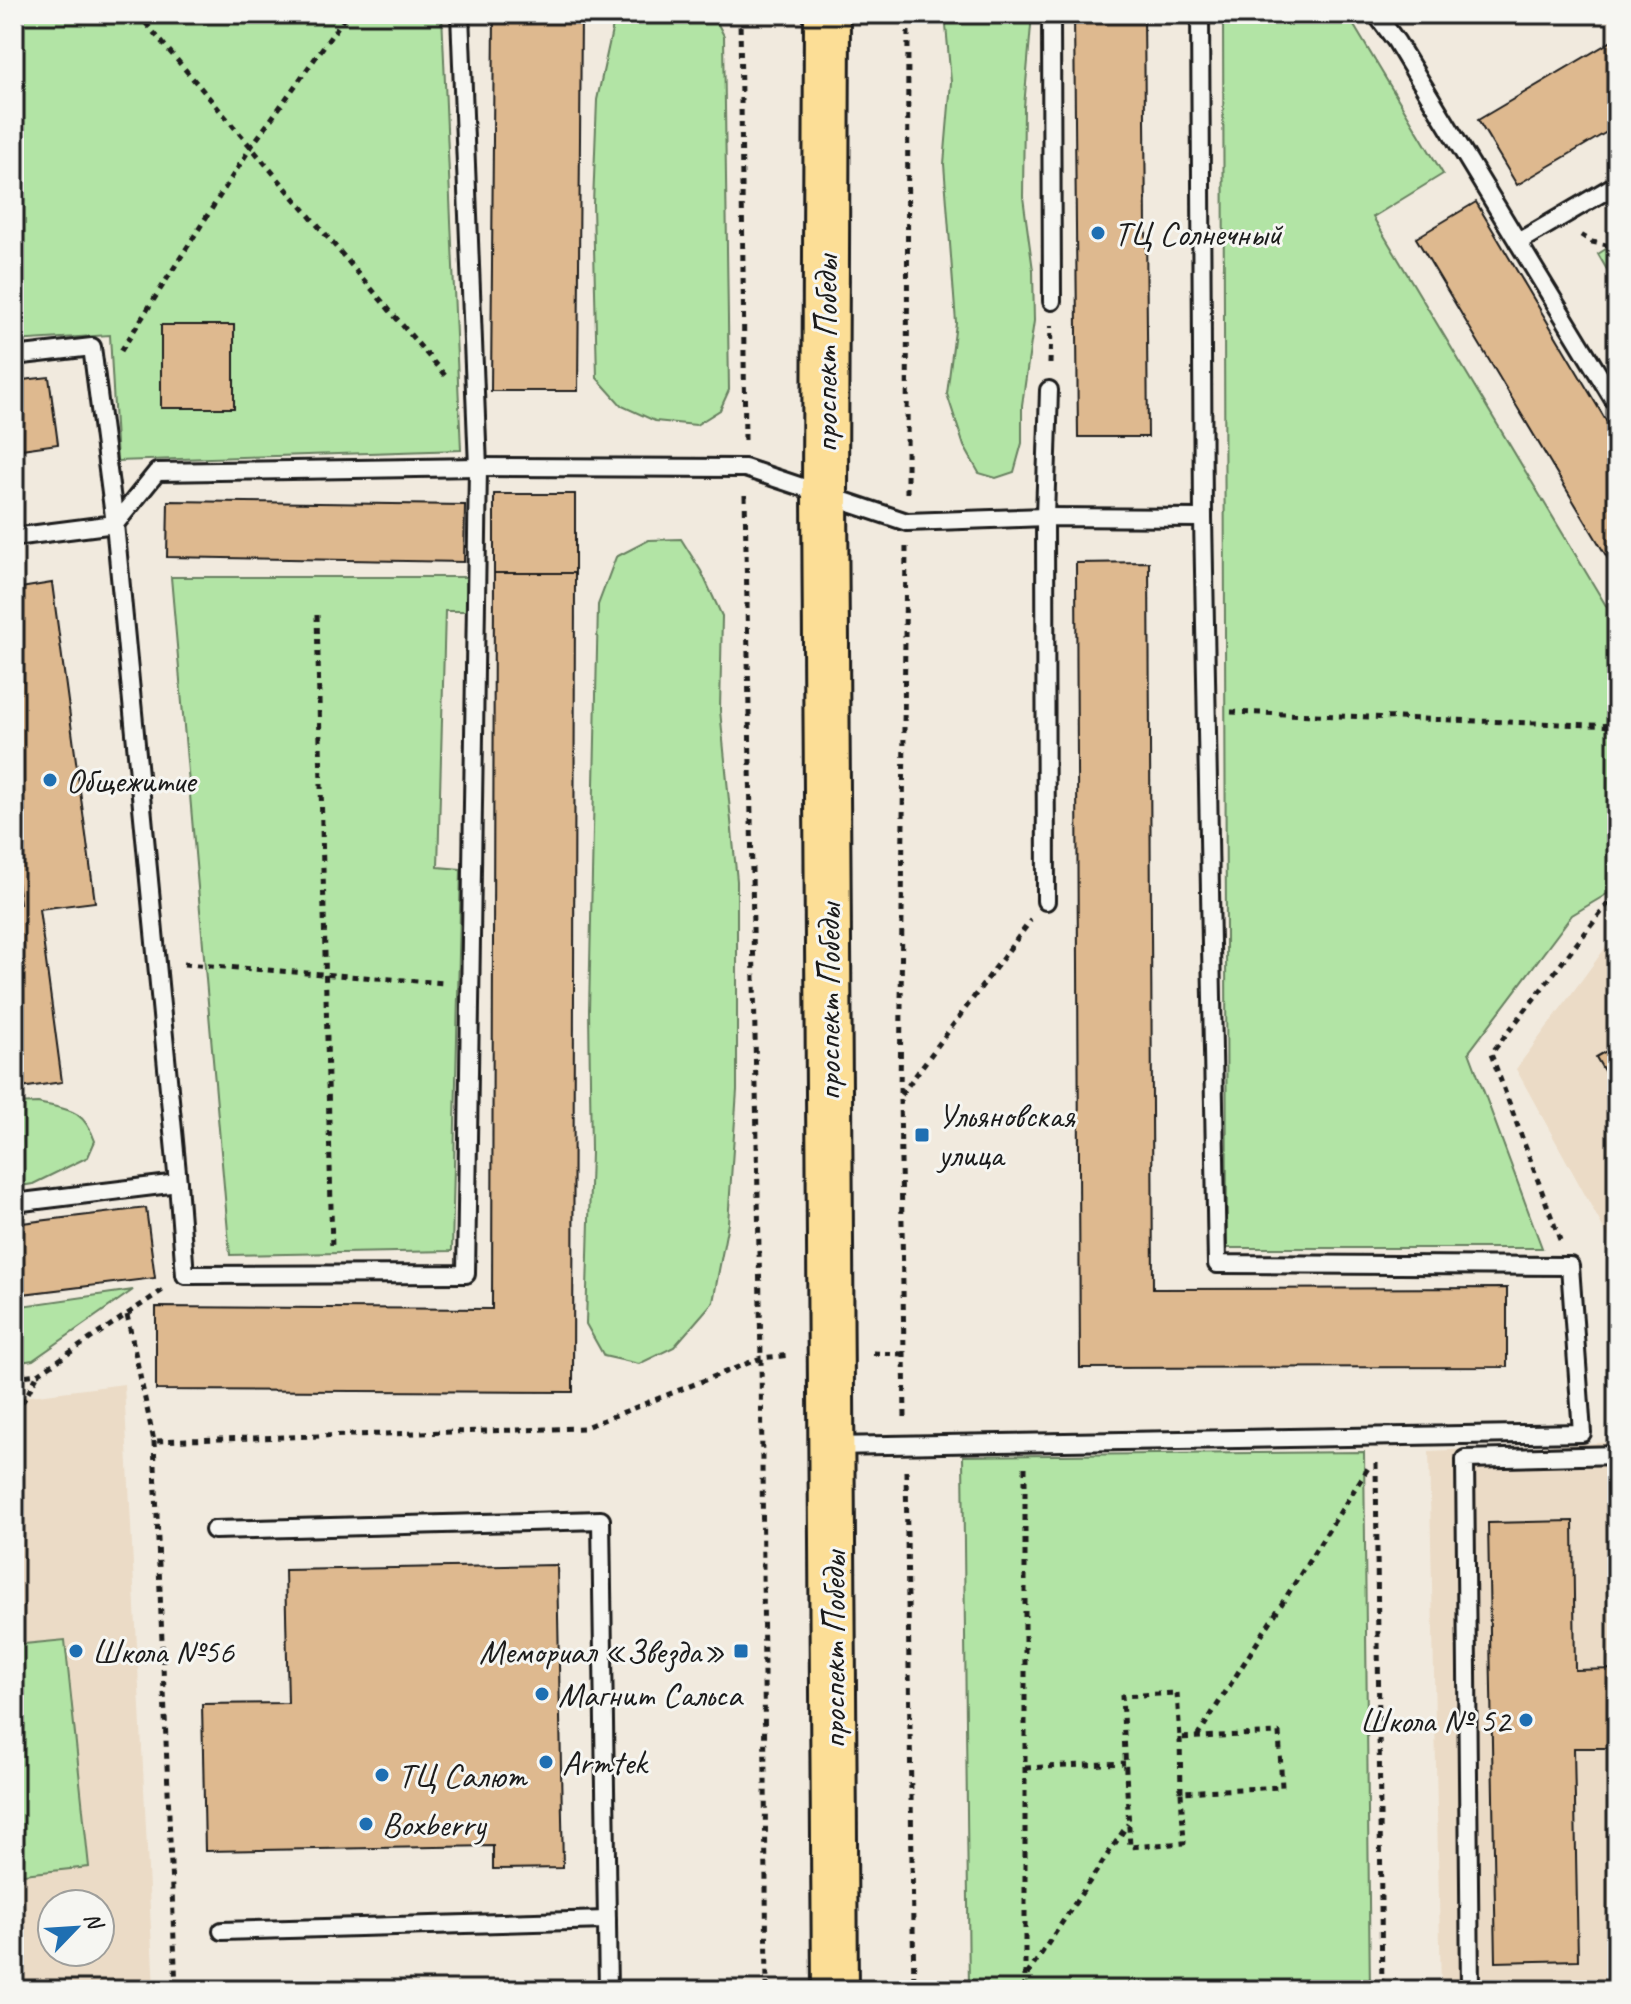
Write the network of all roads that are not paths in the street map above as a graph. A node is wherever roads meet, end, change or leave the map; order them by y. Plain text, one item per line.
1 (460, 14) edge
2 (827, 14) edge
3 (1051, 14) edge
4 (1200, 14) edge
5 (1376, 14) edge
6 (1617, 184) edge
7 (1518, 242) junction
8 (1052, 301) road end
9 (14, 356) edge
10 (1049, 390) road end
11 (1617, 405) edge
12 (478, 467) junction
13 (825, 494) junction
14 (1045, 517) junction
15 (1203, 518) junction
16 (115, 524) junction
17 (14, 537) edge
18 (1046, 901) road end
19 (178, 1183) junction
20 (14, 1203) edge
21 (1467, 1435) junction
22 (832, 1446) junction
23 (1617, 1455) edge
24 (1465, 1459) junction
25 (214, 1530) dead end
26 (607, 1920) junction
27 (222, 1931) dead end
28 (608, 1990) edge
29 (835, 1990) edge
30 (1470, 1990) edge

1 - 12 lane
2 - 13 main road, проспект Победы
3 - 8 lane
4 - 15 lane
5 - 7 lane
6 - 7 lane
7 - 11 lane
9 - 16 lane
10 - 14 lane
12 - 13 lane
12 - 16 lane
12 - 19 lane
13 - 14 lane
13 - 22 main road, проспект Победы
14 - 15 lane
14 - 18 lane
15 - 21 lane
16 - 17 lane
16 - 19 lane
19 - 20 lane
21 - 22 lane
21 - 24 lane
22 - 29 main road, проспект Победы
23 - 24 lane
24 - 30 lane
25 - 26 lane
26 - 27 lane
26 - 28 lane

